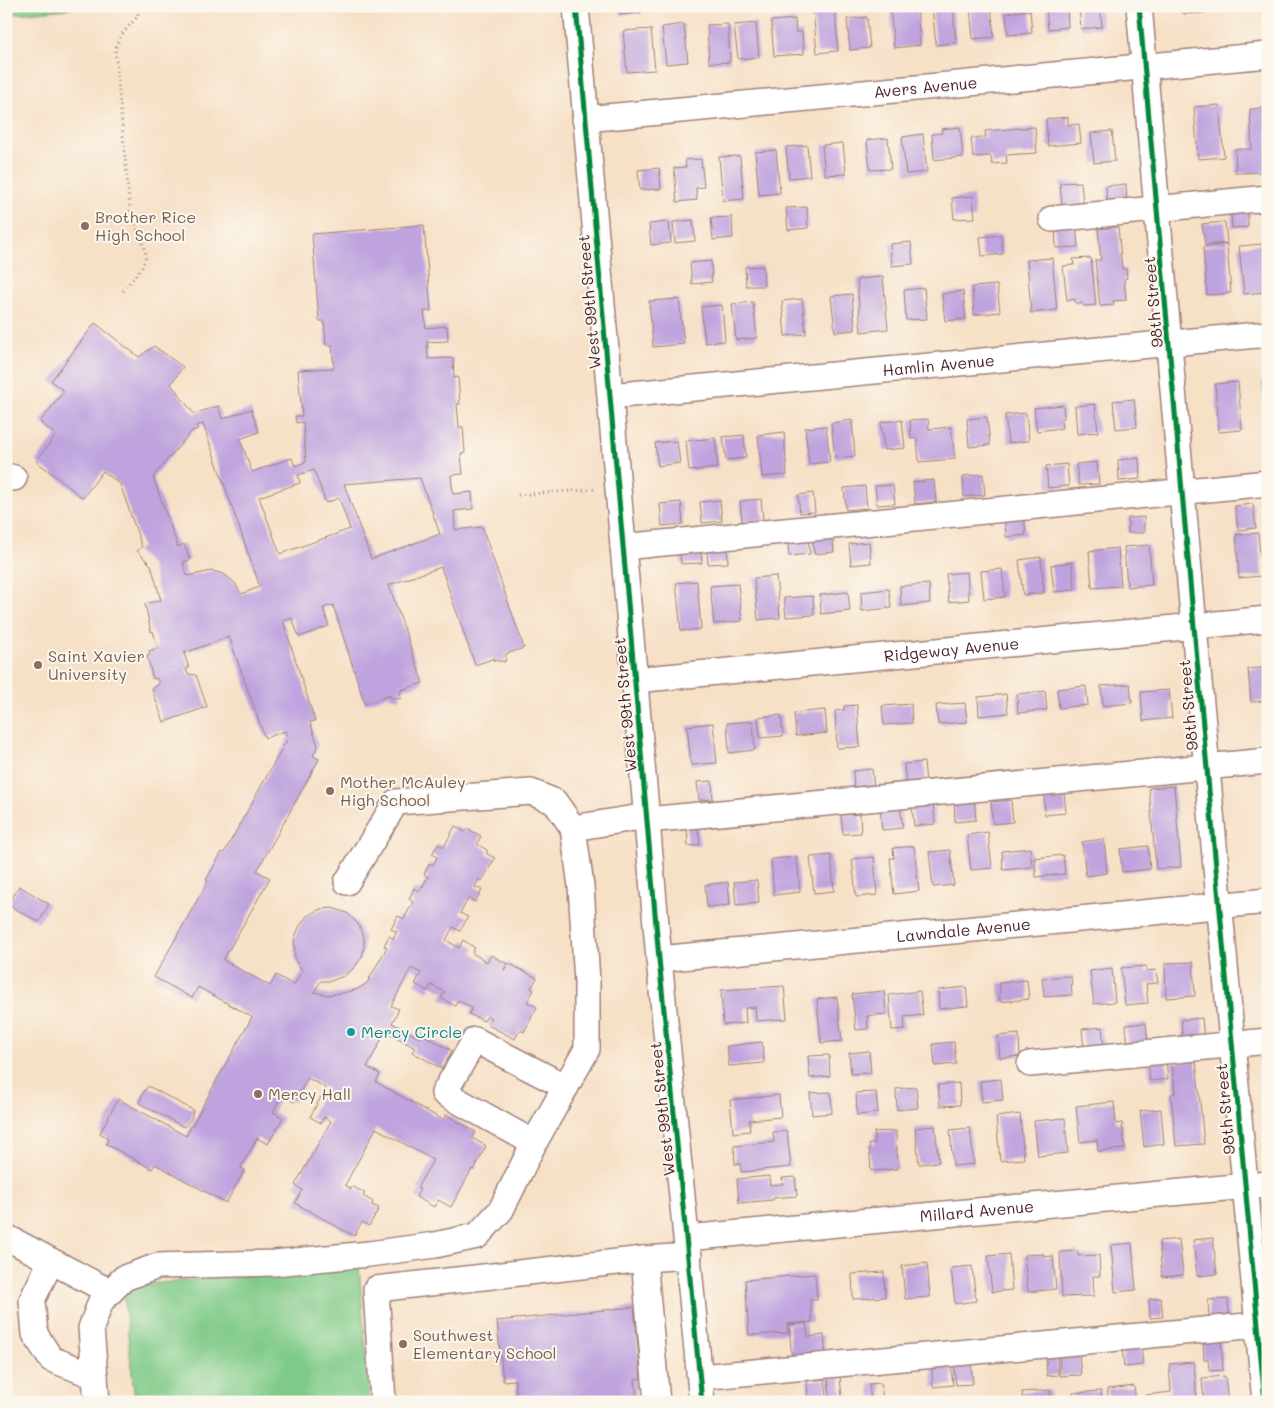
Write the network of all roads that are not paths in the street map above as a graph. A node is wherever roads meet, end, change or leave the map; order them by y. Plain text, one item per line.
1 (576, 6) edge
2 (1139, 6) edge
3 (1268, 54) edge
4 (1145, 66) junction
5 (585, 119) junction
6 (1268, 198) edge
7 (1157, 209) junction
8 (1052, 219) dead end
9 (1268, 334) edge
10 (1169, 343) junction
11 (610, 396) junction
12 (1268, 483) edge
13 (1182, 492) junction
14 (623, 547) junction
15 (1268, 620) edge
16 (1194, 627) junction
17 (635, 680) junction
18 (1268, 761) edge
19 (1206, 767) junction
20 (647, 818) junction
21 (573, 828) junction
22 (346, 882) dead end
23 (1268, 901) edge
24 (1219, 906) junction
25 (659, 959) junction
26 (1268, 1041) edge
27 (1232, 1044) junction
28 (1030, 1064) dead end
29 (566, 1087) junction
30 (534, 1143) junction
31 (1256, 1185) edge
32 (6, 1237) edge
33 (688, 1247) junction
34 (644, 1259) junction
35 (51, 1261) junction
36 (110, 1292) junction
37 (1263, 1325) edge
38 (95, 1376) junction
39 (700, 1377) junction
40 (97, 1402) edge
41 (383, 1402) edge
42 (657, 1402) edge
43 (702, 1402) edge
44 (1265, 1402) edge

1 - 5 street, West 99th Street
2 - 4 street, 98th Street
3 - 4 street, Avers Avenue
4 - 5 street, Avers Avenue
4 - 7 street, 98th Street
5 - 11 street, West 99th Street
6 - 7 street
7 - 8 street
7 - 10 street, 98th Street
9 - 10 street, Hamlin Avenue
10 - 11 street, Hamlin Avenue
10 - 13 street, 98th Street
11 - 14 street, West 99th Street
12 - 13 street
13 - 14 street
13 - 16 street, 98th Street
14 - 17 street, West 99th Street
15 - 16 street, Ridgeway Avenue
16 - 17 street, Ridgeway Avenue
16 - 19 street, 98th Street
17 - 20 street, West 99th Street
18 - 19 street
19 - 20 street
19 - 24 street, 98th Street
20 - 21 street
20 - 25 street, West 99th Street
21 - 22 street
21 - 29 street
23 - 24 street, Lawndale Avenue
24 - 25 street, Lawndale Avenue
24 - 27 street, 98th Street
25 - 33 street, West 99th Street
26 - 27 street
27 - 28 street
27 - 31 street, 98th Street
29 - 30 street
29 - 30 street
30 - 36 street
31 - 33 street, Millard Avenue
31 - 37 street, 98th Street
32 - 35 street
33 - 34 street, Millard Avenue
33 - 39 street, West 99th Street
34 - 41 street, Millard Avenue
34 - 42 street
35 - 36 street
35 - 38 street
36 - 38 street
37 - 39 street
37 - 44 street, 98th Street
38 - 40 street
39 - 43 street, West 99th Street

